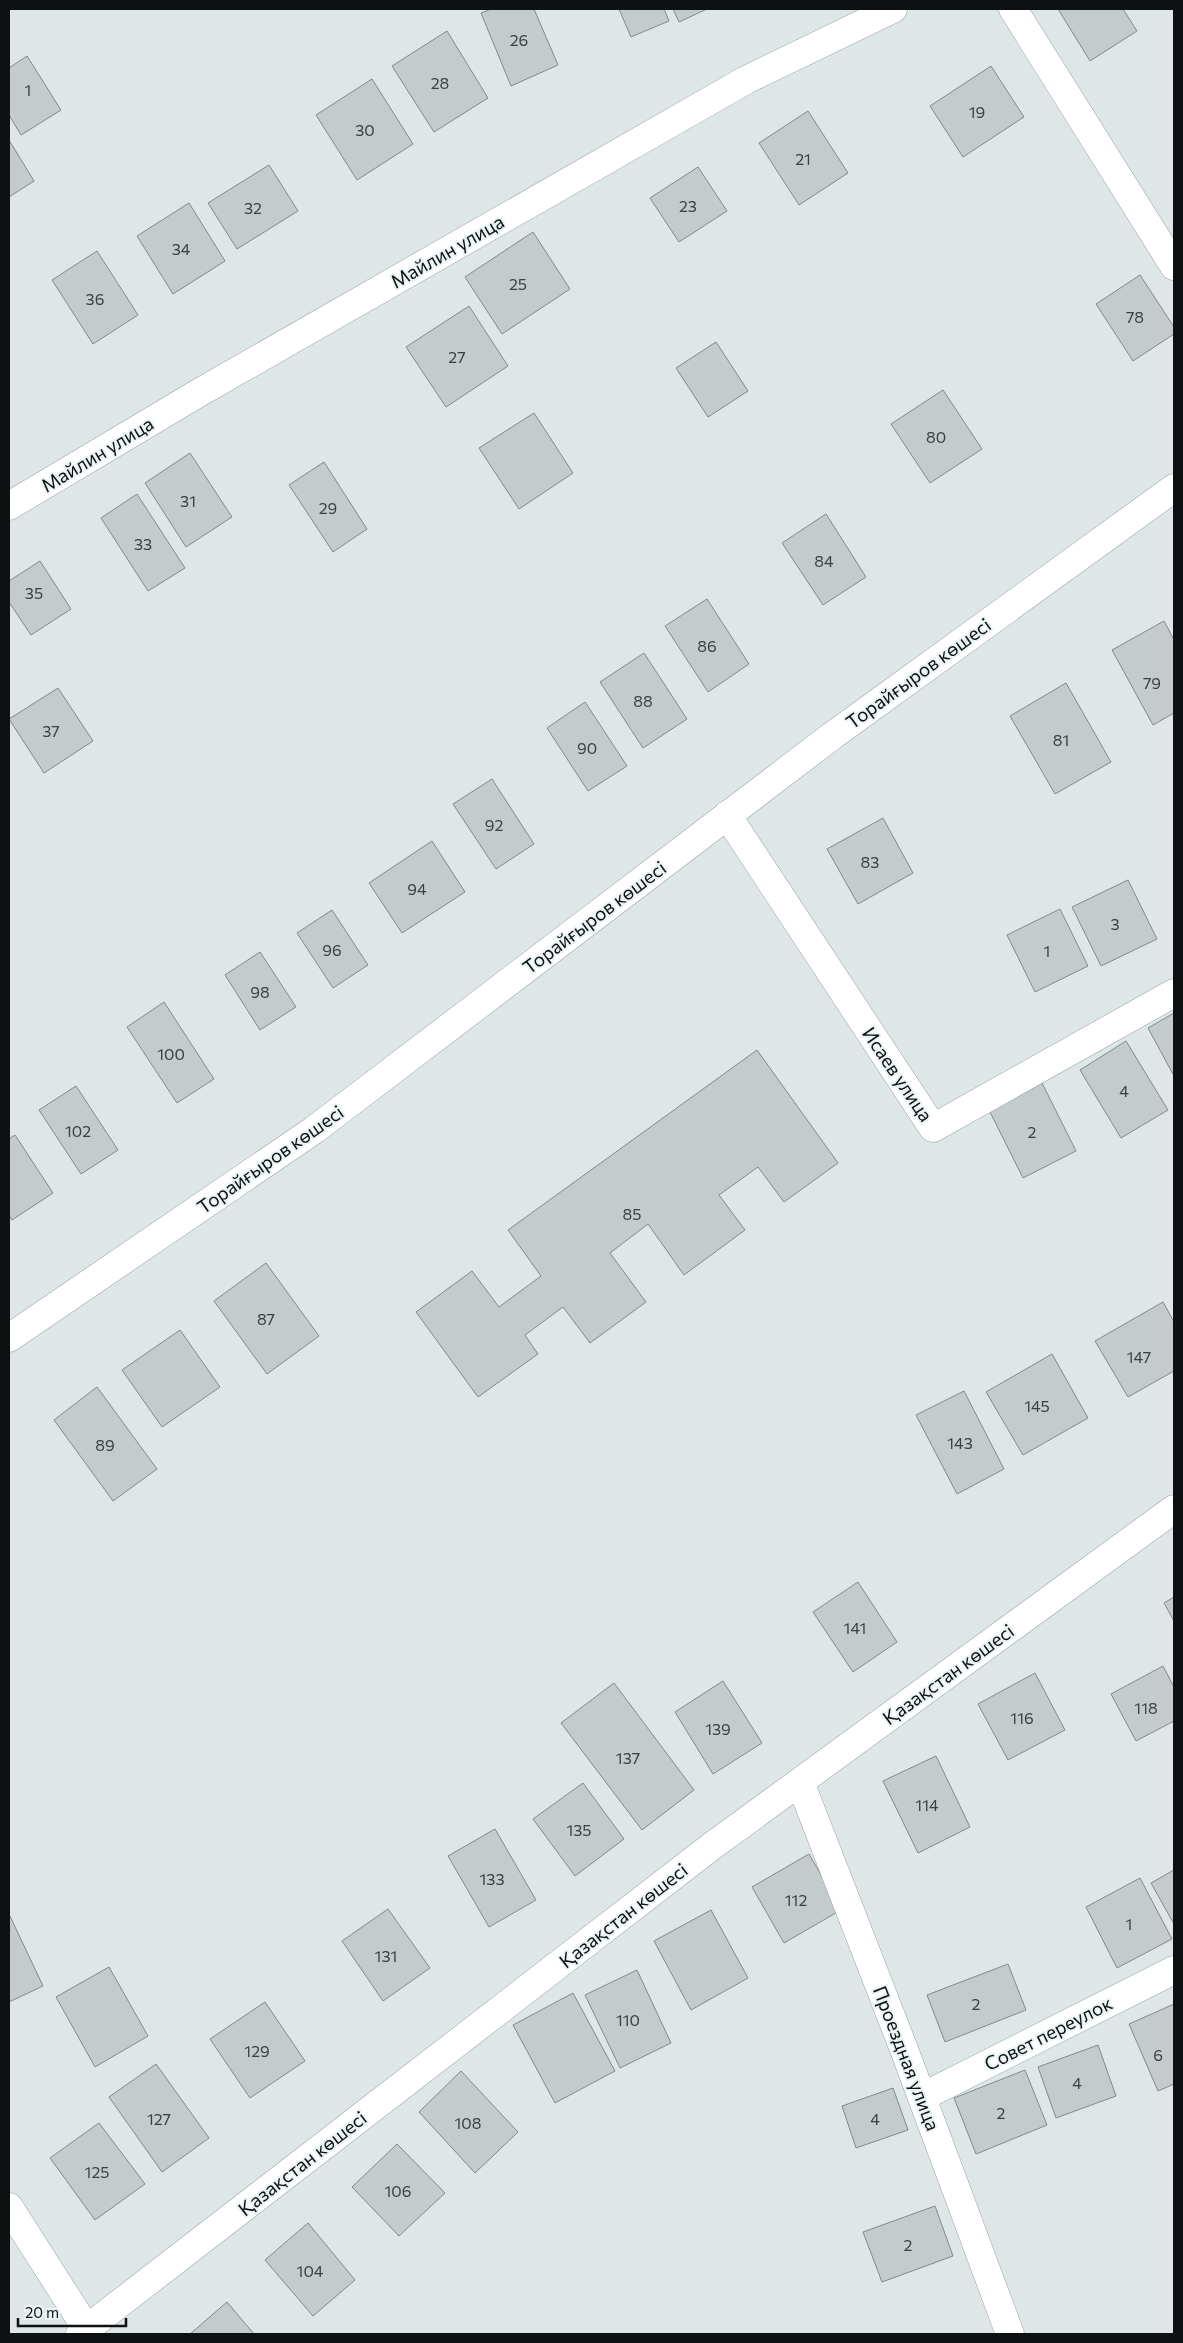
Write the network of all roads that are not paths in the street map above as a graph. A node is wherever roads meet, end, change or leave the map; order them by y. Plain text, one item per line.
1 (893, 9) edge
2 (1013, 9) edge
3 (1174, 266) edge
4 (1174, 488) edge
5 (9, 506) edge
6 (727, 815) junction
7 (1174, 993) edge
8 (9, 1338) edge
9 (1174, 1509) edge
10 (800, 1782) junction
11 (1174, 1970) edge
12 (922, 2097) junction
13 (9, 2207) edge
14 (86, 2333) edge
15 (1010, 2334) edge

1 - 5 street, Майлин улица
2 - 3 street
4 - 6 street, Торайғыров көшесі
6 - 7 street, Исаев улица
6 - 8 street, Торайғыров көшесі
9 - 10 street, Қазақстан көшесі
10 - 12 street, Проездная улица
10 - 14 street, Қазақстан көшесі
11 - 12 street, Совет переулок
12 - 15 street, Проездная улица
13 - 14 street

